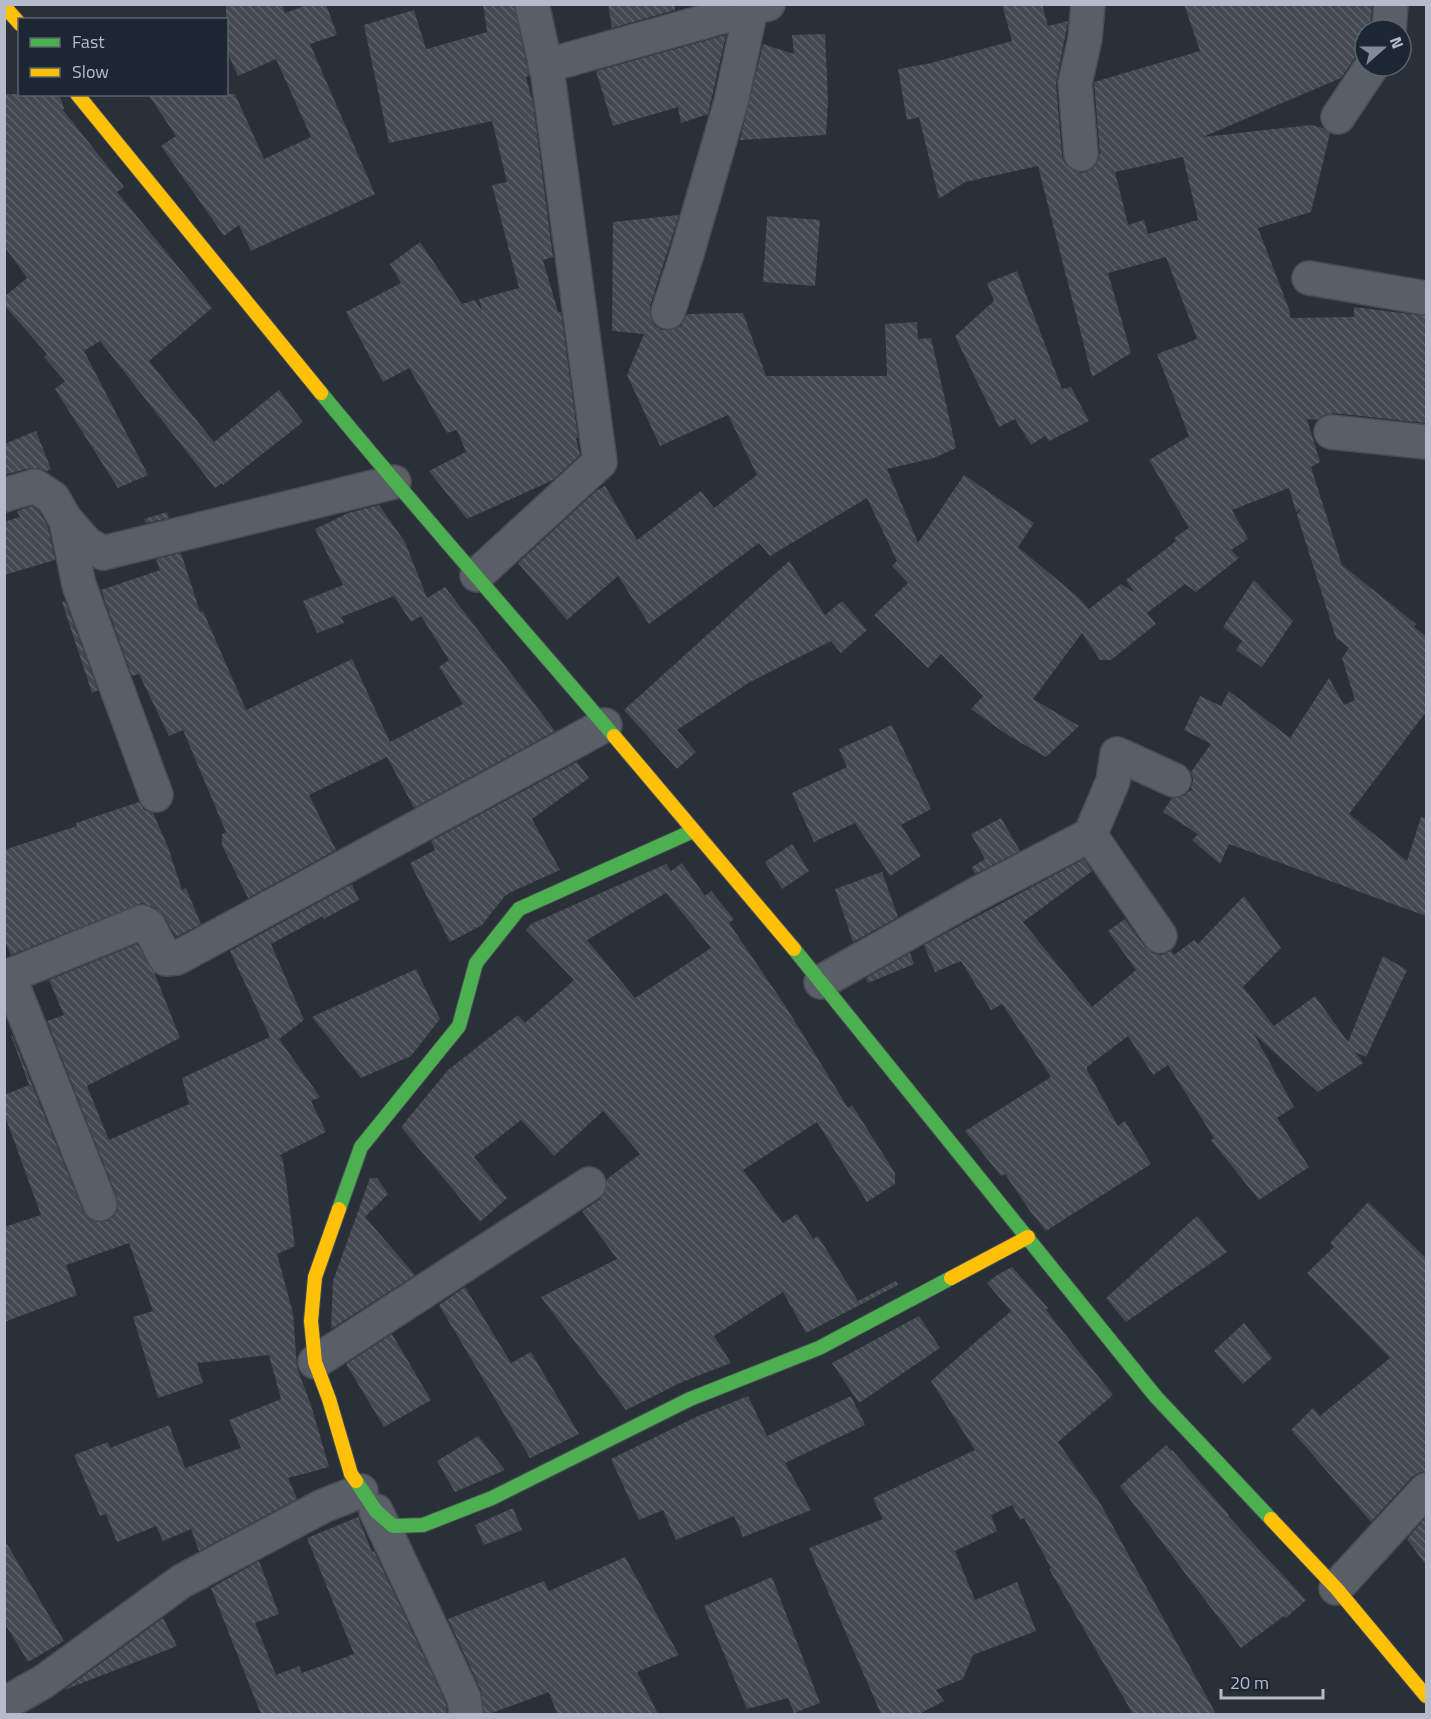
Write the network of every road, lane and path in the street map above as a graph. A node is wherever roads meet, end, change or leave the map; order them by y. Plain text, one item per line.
1 (532, 4) edge
2 (1088, 4) edge
3 (4, 6) edge
4 (757, 6) edge
5 (18, 22) edge
6 (545, 66) junction
7 (1364, 78) edge
8 (79, 96) edge
9 (1338, 117) dead end
10 (1081, 154) dead end
11 (1309, 278) dead end
12 (1426, 298) edge
13 (668, 312) dead end
14 (1331, 432) dead end
15 (1426, 442) edge
16 (394, 482) junction
17 (4, 495) edge
18 (65, 519) junction
19 (477, 575) junction
20 (605, 726) junction
21 (1174, 780) dead end
22 (156, 795) dead end
23 (693, 831) junction
24 (1090, 835) junction
25 (1160, 936) dead end
26 (7, 977) edge
27 (821, 982) junction
28 (589, 1184) dead end
29 (99, 1204) dead end
30 (1028, 1237) junction
31 (315, 1362) junction
32 (1426, 1490) edge
33 (368, 1501) junction
34 (1336, 1588) junction
35 (1426, 1696) edge
36 (4, 1704) edge
37 (466, 1714) edge

1 - 6 street
2 - 10 street
3 - 5 street
4 - 6 street
4 - 13 street
6 - 19 street
7 - 9 street
8 - 16 street
11 - 12 street
14 - 15 street
16 - 18 street
16 - 19 street
17 - 18 street
18 - 22 street
19 - 20 street
20 - 23 street
20 - 26 street
21 - 24 street
23 - 27 street
23 - 31 street
24 - 25 street
24 - 27 street
26 - 29 street
27 - 30 street
28 - 31 street
30 - 33 street
30 - 34 street
31 - 33 street
32 - 34 street
33 - 36 street
33 - 37 street
34 - 35 street

